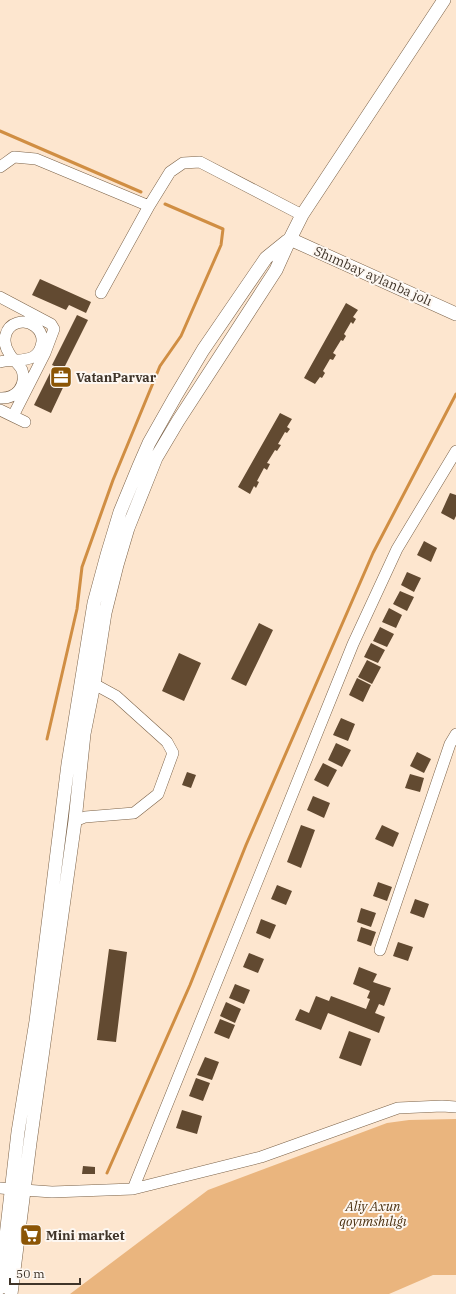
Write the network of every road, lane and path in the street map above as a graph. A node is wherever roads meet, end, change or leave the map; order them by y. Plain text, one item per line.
1 (444, 0) edge
2 (0, 167) edge
3 (149, 206) junction
4 (302, 215) junction
5 (290, 239) junction
6 (101, 293) dead end
7 (0, 297) edge
8 (456, 314) edge
9 (0, 362) edge
10 (0, 398) edge
11 (0, 410) edge
12 (13, 416) junction
13 (24, 422) dead end
14 (456, 451) edge
15 (94, 684) junction
16 (456, 734) edge
17 (75, 821) junction
18 (380, 950) dead end
19 (456, 1107) edge
20 (12, 1189) edge
21 (132, 1189) junction
22 (0, 1288) edge
23 (11, 1294) edge

1 - 4 main road
2 - 3 street
3 - 4 street
3 - 6 street
4 - 5 main road
5 - 8 main road, Shımbay aylanba jolı
5 - 15 main road
5 - 20 main road
7 - 12 street
9 - 10 street
11 - 12 street
12 - 13 street
14 - 21 street
15 - 17 main road
15 - 17 street
16 - 18 street
17 - 20 main road
19 - 21 street
20 - 21 street
20 - 22 main road
20 - 23 main road

